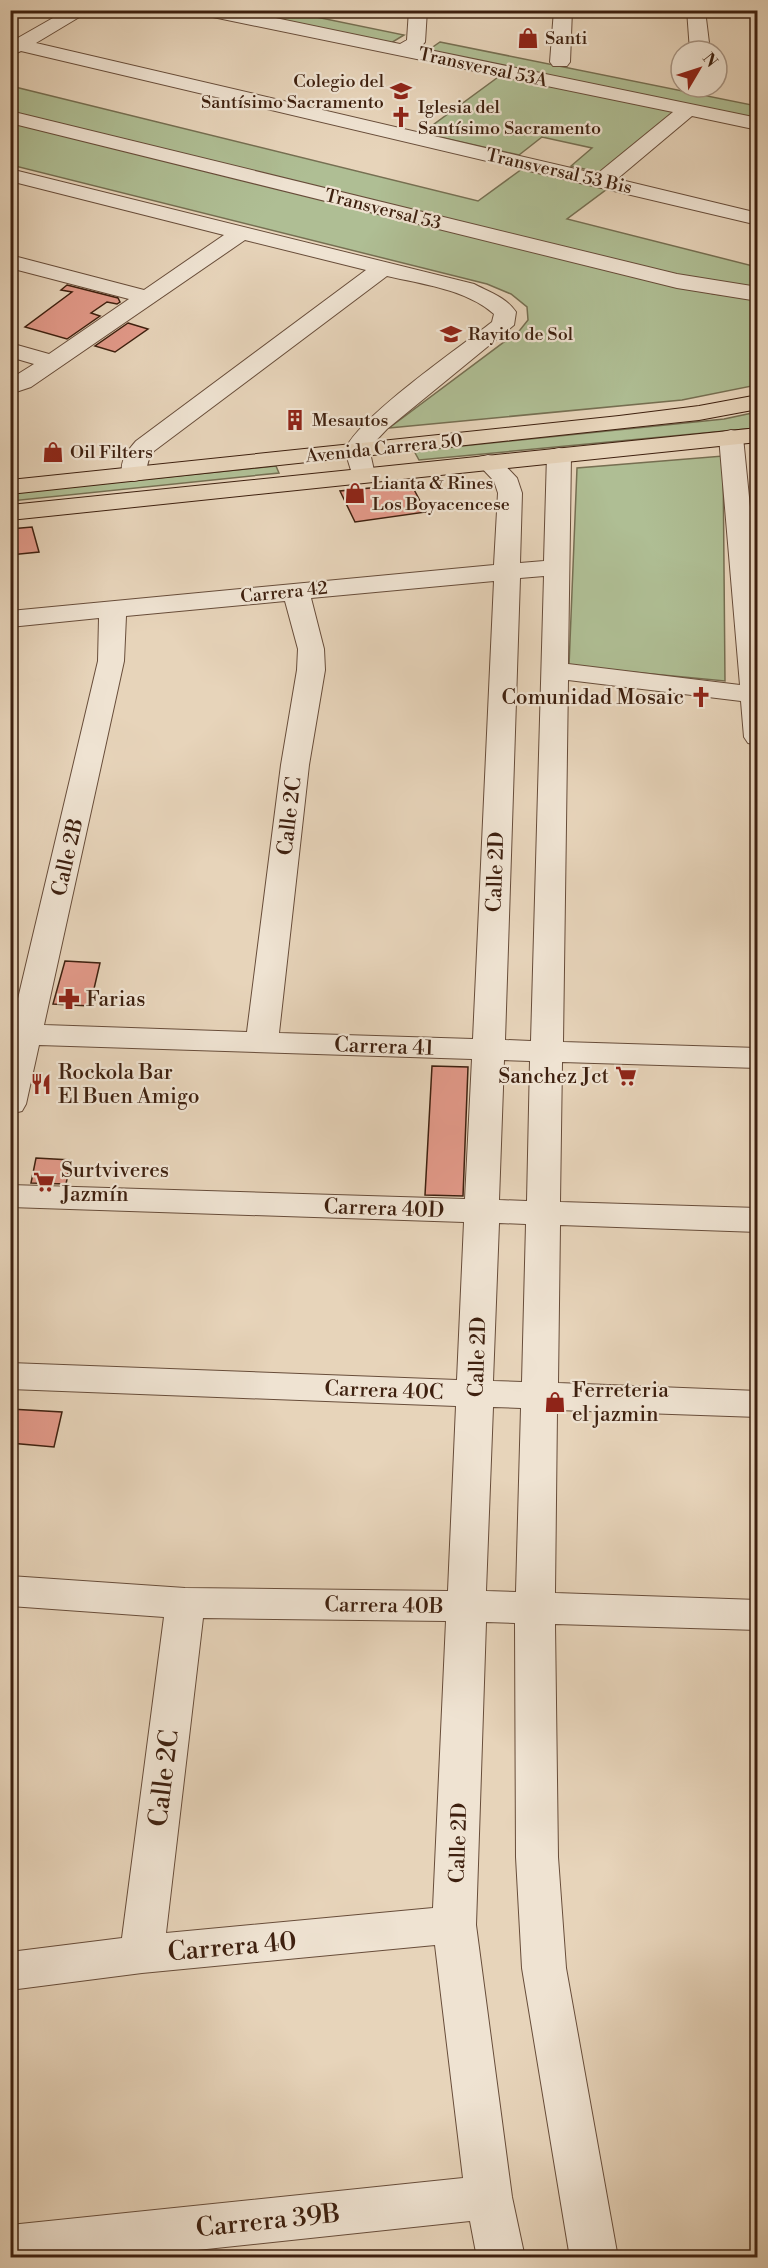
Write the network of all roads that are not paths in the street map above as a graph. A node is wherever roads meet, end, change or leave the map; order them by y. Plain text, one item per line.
1 (82, 10) edge
2 (208, 10) edge
3 (418, 10) edge
4 (563, 10) edge
5 (696, 10) edge
6 (394, 28) dead end
7 (416, 33) junction
8 (439, 38) dead end
9 (699, 39) edge
10 (13, 46) edge
11 (403, 51) junction
12 (582, 66) dead end
13 (688, 110) junction
14 (10, 117) edge
15 (758, 124) edge
16 (10, 174) edge
17 (602, 181) junction
18 (758, 219) edge
19 (241, 233) junction
20 (10, 261) edge
21 (383, 268) junction
22 (758, 294) edge
23 (146, 297) junction
24 (10, 350) edge
25 (52, 362) junction
26 (10, 387) edge
27 (758, 402) edge
28 (758, 435) edge
29 (731, 437) junction
30 (356, 450) junction
31 (559, 455) junction
32 (488, 462) junction
33 (134, 474) junction
34 (363, 476) junction
35 (10, 487) edge
36 (10, 513) edge
37 (749, 552) edge
38 (557, 567) junction
39 (508, 571) junction
40 (296, 591) junction
41 (113, 609) junction
42 (10, 619) edge
43 (554, 670) junction
44 (756, 695) edge
45 (758, 737) edge
46 (18, 1034) edge
47 (262, 1042) junction
48 (488, 1049) junction
49 (547, 1051) junction
50 (758, 1058) edge
51 (10, 1104) edge
52 (10, 1196) edge
53 (482, 1211) junction
54 (544, 1213) junction
55 (758, 1220) edge
56 (10, 1376) edge
57 (475, 1394) junction
58 (540, 1396) junction
59 (758, 1404) edge
60 (10, 1591) edge
61 (185, 1603) junction
62 (467, 1606) junction
63 (536, 1608) junction
64 (758, 1615) edge
65 (454, 1925) junction
66 (142, 1954) junction
67 (10, 1971) edge
68 (489, 2197) junction
69 (10, 2247) edge
70 (501, 2258) edge
71 (594, 2258) edge

1 - 10 street
2 - 11 street, Transversal 53A
3 - 7 street
4 - 12 street, Transversal 53A
5 - 9 street
6 - 7 street, Transversal 53A
7 - 8 street, Transversal 53A
7 - 11 street
10 - 17 street, Transversal 53 Bis
11 - 13 street, Transversal 53A
13 - 15 street, Transversal 53A
13 - 17 street
14 - 22 street, Transversal 53
16 - 19 street
17 - 18 street, Transversal 53 Bis
19 - 21 street
19 - 23 street
20 - 23 street
21 - 30 street
21 - 33 street
23 - 25 street
24 - 25 street
25 - 26 street
27 - 30 main road, Avenida Carrera 50
28 - 29 main road, Avenida Carrera 50
29 - 31 main road, Avenida Carrera 50
29 - 37 street
30 - 33 main road, Avenida Carrera 50
30 - 34 street
31 - 32 main road, Avenida Carrera 50
31 - 38 street
32 - 34 main road, Avenida Carrera 50
32 - 39 street, Calle 2D
33 - 35 main road, Avenida Carrera 50
34 - 36 main road, Avenida Carrera 50
37 - 44 street
38 - 39 street, Carrera 42
38 - 43 street
39 - 40 street, Carrera 42
39 - 48 street, Calle 2D
40 - 41 street, Carrera 42
40 - 47 street, Calle 2C
41 - 42 street, Carrera 42
41 - 46 street, Calle 2B
43 - 44 street
43 - 49 street
44 - 45 street
46 - 47 street, Carrera 41
46 - 51 street, Calle 2B
47 - 48 street, Carrera 41
48 - 49 street, Carrera 41
48 - 53 street, Calle 2D
49 - 50 street, Carrera 41
49 - 54 street
52 - 53 street, Carrera 40D
53 - 54 street, Carrera 40D
53 - 57 street, Calle 2D
54 - 55 street, Carrera 40D
54 - 58 street
56 - 57 street, Carrera 40C
57 - 58 street, Carrera 40C
57 - 62 street, Calle 2D
58 - 59 street, Carrera 40C
58 - 63 street
60 - 61 street, Carrera 40B
61 - 62 street, Carrera 40B
61 - 66 street, Calle 2C
62 - 63 street, Carrera 40B
62 - 65 street, Calle 2D
63 - 64 street, Carrera 40B
63 - 71 street
65 - 66 street, Carrera 40
65 - 68 street, Calle 2D
66 - 67 street, Carrera 40
68 - 69 street, Carrera 39B
68 - 70 street, Calle 2D

